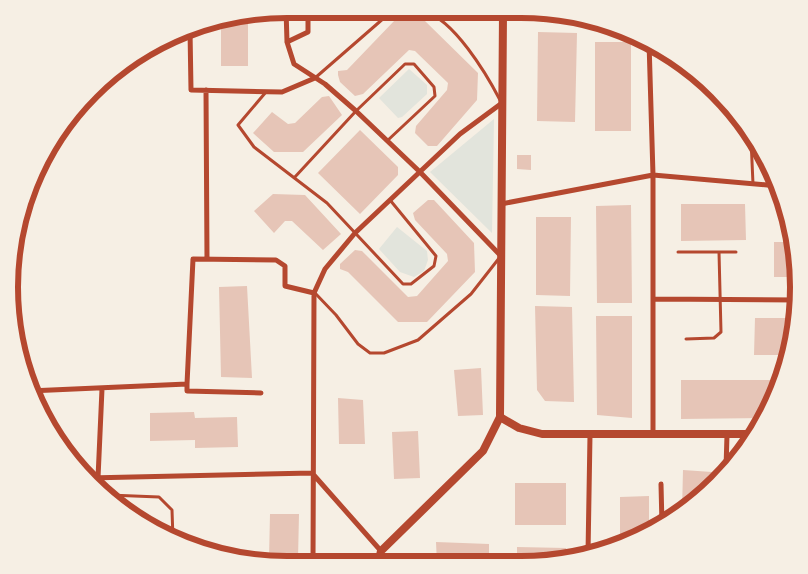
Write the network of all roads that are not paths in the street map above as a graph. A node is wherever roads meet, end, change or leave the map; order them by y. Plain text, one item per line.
1 (286, 18) edge
2 (308, 18) edge
3 (384, 18) edge
4 (438, 18) edge
5 (503, 18) edge
6 (190, 36) edge
7 (287, 42) junction
8 (649, 50) edge
9 (315, 78) junction
10 (206, 90) junction
11 (267, 92) junction
12 (502, 103) junction
13 (356, 111) junction
14 (387, 141) junction
15 (750, 146) edge
16 (420, 172) junction
17 (653, 175) junction
18 (294, 178) junction
19 (753, 184) junction
20 (771, 185) edge
21 (390, 200) junction
22 (500, 204) junction
23 (355, 233) junction
24 (678, 252) dead end
25 (719, 252) junction
26 (736, 252) dead end
27 (501, 256) junction
28 (207, 259) junction
29 (314, 293) junction
30 (653, 299) junction
31 (719, 300) junction
32 (790, 300) edge
33 (686, 339) dead end
34 (188, 384) junction
35 (102, 389) junction
36 (38, 391) edge
37 (260, 393) dead end
38 (500, 417) junction
39 (727, 434) junction
40 (747, 434) edge
41 (590, 435) junction
42 (653, 435) junction
43 (726, 462) edge
44 (312, 474) junction
45 (98, 478) joint
46 (661, 484) dead end
47 (115, 494) edge
48 (662, 517) edge
49 (172, 531) edge
50 (588, 548) edge
51 (381, 551) junction
52 (312, 556) edge
53 (380, 556) edge

1 - 7 street
2 - 7 street
3 - 9 lane
4 - 12 lane
5 - 12 street
6 - 10 street
7 - 9 street
8 - 17 street
9 - 11 street
9 - 13 street
10 - 11 street
10 - 28 street
11 - 18 lane
12 - 16 street
12 - 22 street
13 - 14 street
13 - 14 lane
13 - 18 lane
14 - 16 street
15 - 19 lane
16 - 21 street
16 - 27 street
17 - 19 street
17 - 22 street
17 - 30 street
18 - 23 lane
19 - 20 street
21 - 23 street
21 - 23 lane
22 - 27 street
23 - 29 street
24 - 25 lane
25 - 26 lane
25 - 31 lane
27 - 29 lane
27 - 38 street
28 - 29 street
28 - 34 street
29 - 44 street
30 - 31 street
30 - 42 street
31 - 32 street
31 - 33 lane
34 - 35 street
34 - 37 street
35 - 36 street
35 - 45 street
38 - 41 street
38 - 51 street
39 - 40 street
39 - 42 street
39 - 43 street
41 - 42 street
41 - 50 street
44 - 45 street
44 - 51 street
44 - 52 street
46 - 48 street
47 - 49 lane
51 - 53 street

